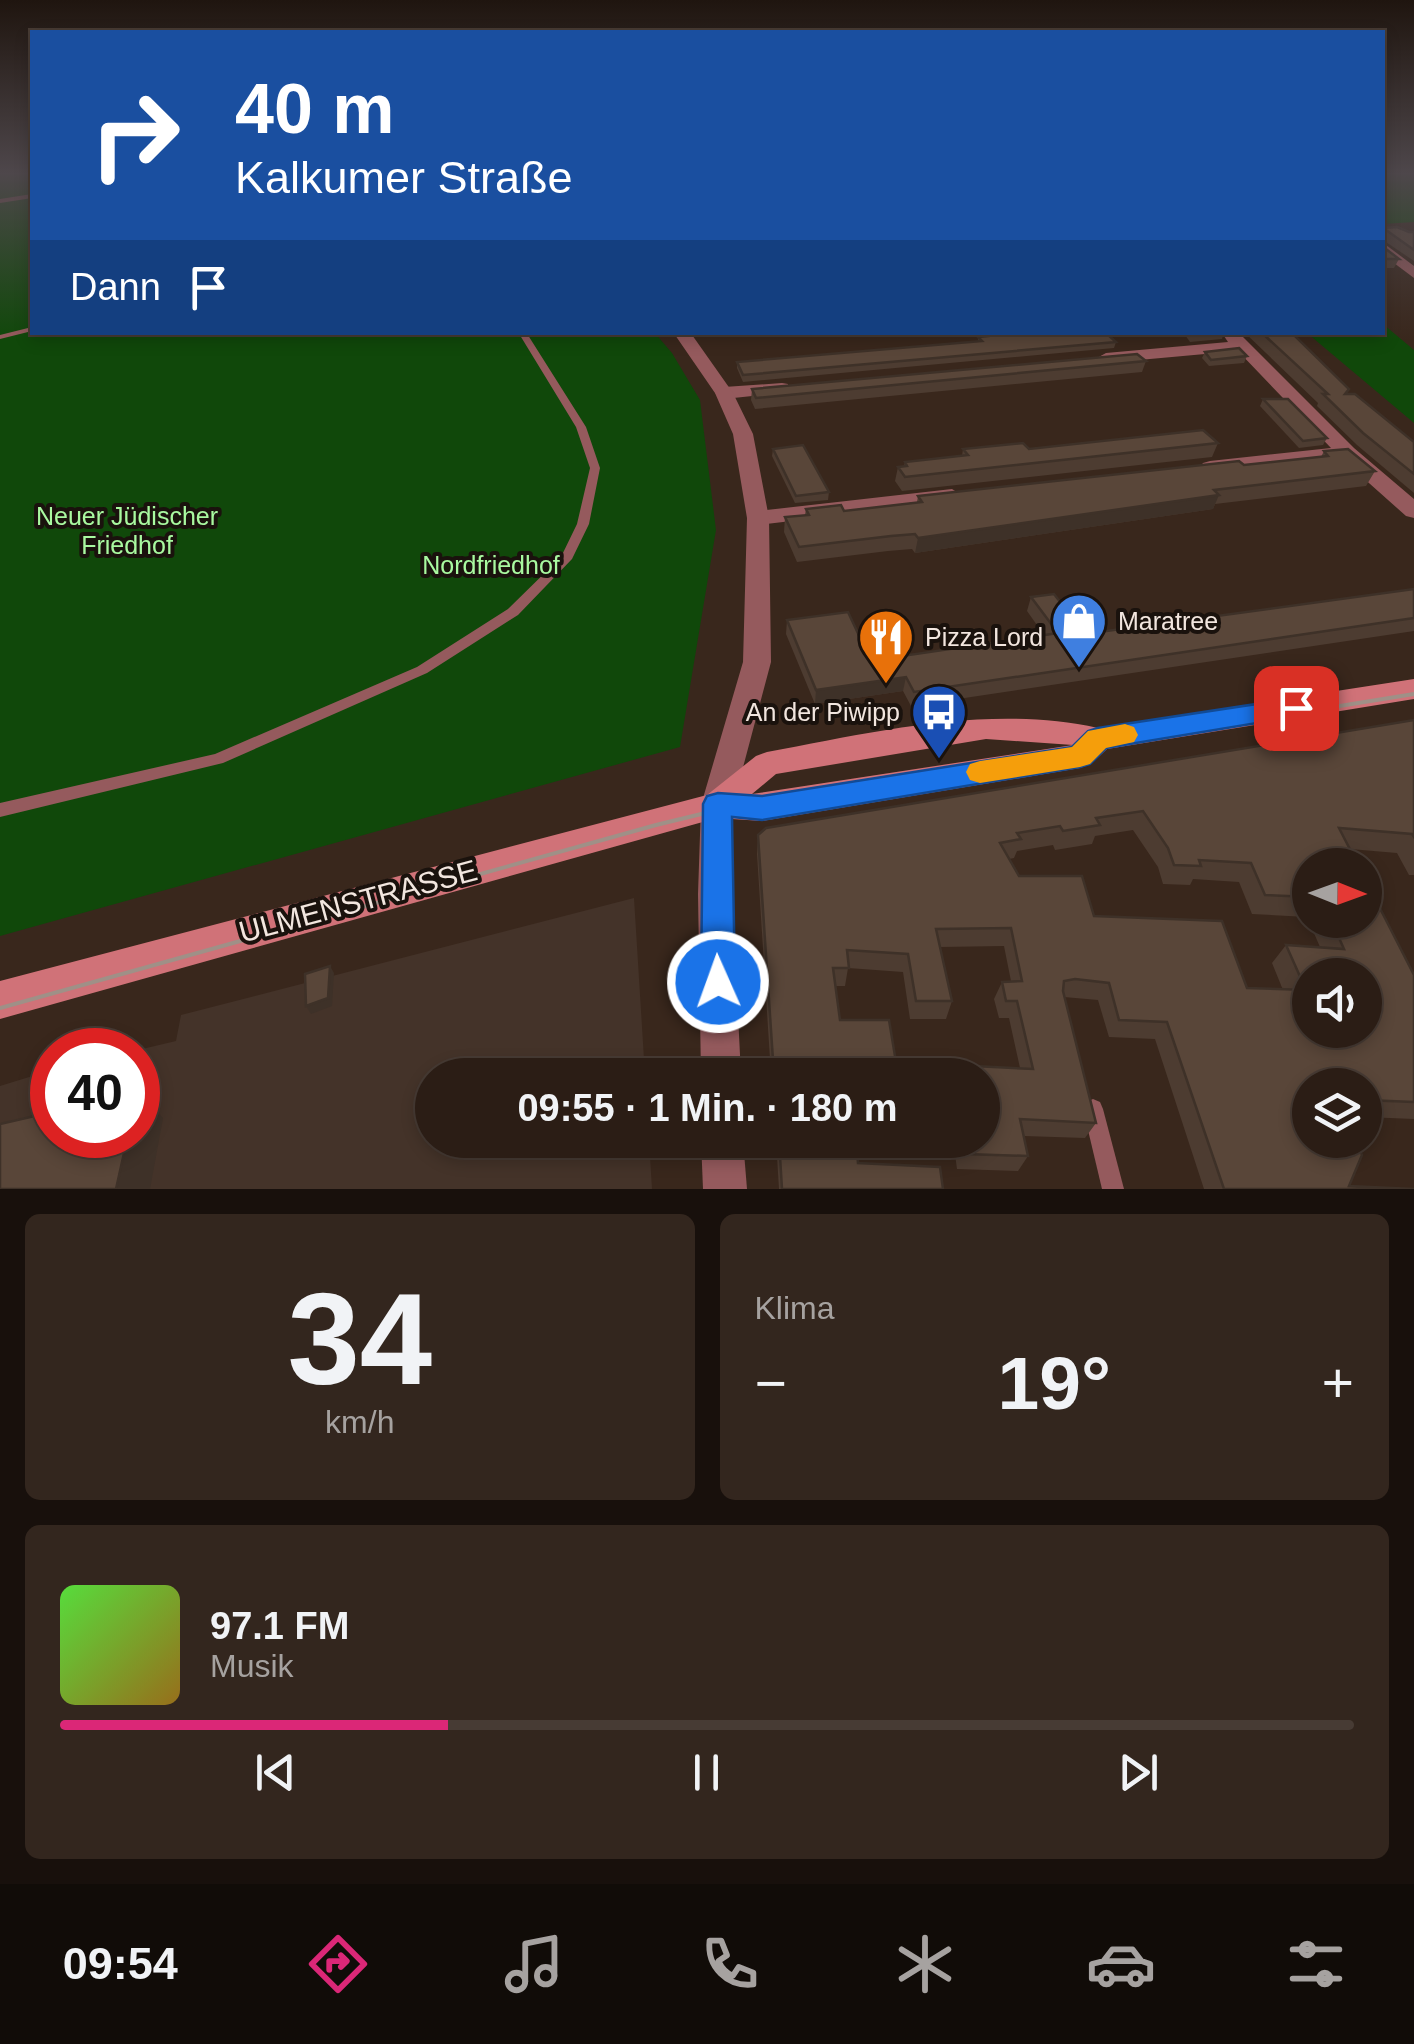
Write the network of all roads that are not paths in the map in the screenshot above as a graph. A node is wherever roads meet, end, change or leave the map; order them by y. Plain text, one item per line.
1 (1385, 250) edge
2 (1385, 251) edge
3 (1414, 255) edge
4 (1414, 274) edge
5 (30, 329) edge
6 (524, 335) edge
7 (683, 335) edge
8 (0, 336) edge
9 (1234, 339) edge
10 (1095, 360) edge
11 (802, 386) edge
12 (724, 393) junction
13 (1347, 452) junction
14 (1190, 470) edge
15 (974, 494) edge
16 (1414, 511) edge
17 (758, 518) junction
18 (1414, 689) edge
19 (1098, 739) junction
20 (718, 804) junction
21 (0, 810) edge
22 (0, 1000) edge
23 (720, 1058) edge
24 (1086, 1082) edge
25 (723, 1158) edge
26 (726, 1189) edge
27 (1114, 1189) edge

1 - 3 street
2 - 4 street
5 - 8 lane
6 - 21 lane
7 - 12 street
9 - 10 street
9 - 13 street
11 - 12 street
12 - 17 street
13 - 14 street
13 - 16 street
15 - 17 street
17 - 20 street
18 - 19 main road
19 - 20 main road
19 - 20 main road
20 - 22 main road, ULMENSTRASSE
20 - 23 street
24 - 27 lane
25 - 26 street

